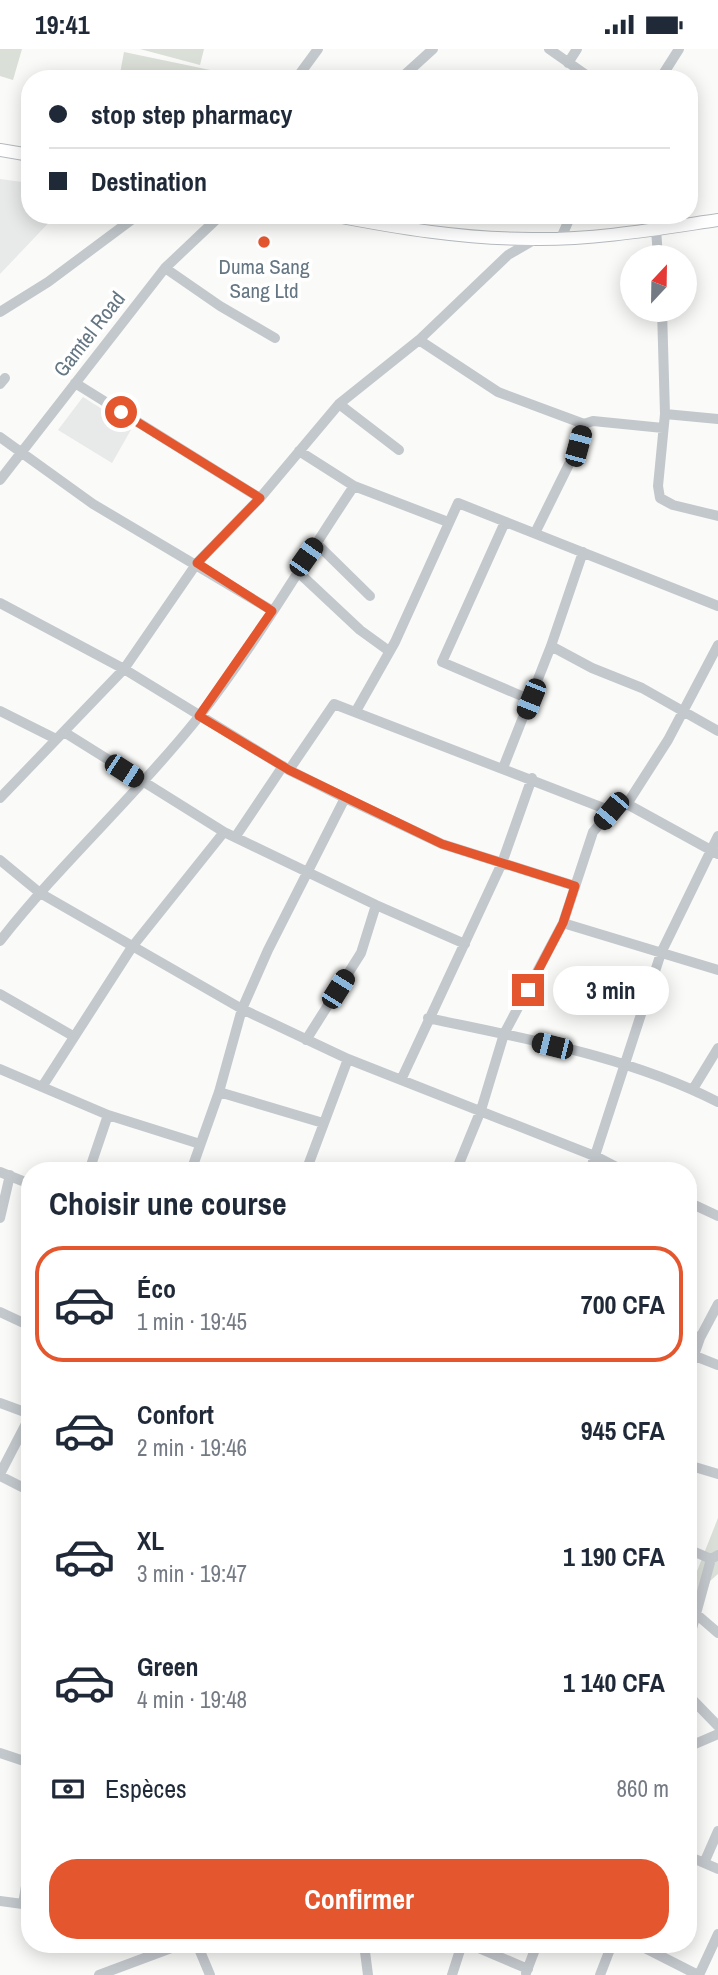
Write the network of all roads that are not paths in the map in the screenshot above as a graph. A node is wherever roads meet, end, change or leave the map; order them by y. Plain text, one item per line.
1 (318, 49) edge
2 (433, 49) edge
3 (549, 49) edge
4 (577, 49) edge
5 (680, 49) edge
6 (568, 62) junction
7 (303, 70) edge
8 (410, 70) edge
9 (579, 70) edge
10 (666, 70) edge
11 (0, 150) edge
12 (21, 154) edge
13 (718, 220) edge
14 (698, 223) edge
15 (126, 224) edge
16 (210, 224) edge
17 (385, 224) edge
18 (567, 224) edge
19 (690, 224) edge
20 (656, 229) junction
21 (561, 238) junction
22 (534, 239) junction
23 (657, 245) edge
24 (165, 268) junction
25 (0, 312) edge
26 (662, 322) edge
27 (275, 338) dead end
28 (419, 340) junction
29 (75, 383) junction
30 (339, 404) junction
31 (665, 414) junction
32 (718, 419) edge
33 (584, 423) junction
34 (663, 428) junction
35 (0, 437) edge
36 (399, 450) dead end
37 (299, 451) junction
38 (20, 453) junction
39 (0, 480) edge
40 (354, 486) junction
41 (260, 498) junction
42 (718, 516) edge
43 (448, 522) junction
44 (505, 522) junction
45 (535, 533) junction
46 (316, 543) junction
47 (583, 552) junction
48 (197, 563) junction
49 (297, 571) junction
50 (370, 596) dead end
51 (0, 603) edge
52 (718, 606) edge
53 (272, 611) junction
54 (718, 645) edge
55 (551, 646) junction
56 (390, 651) junction
57 (124, 669) junction
58 (531, 699) junction
59 (0, 711) edge
60 (356, 711) junction
61 (681, 711) junction
62 (199, 716) junction
63 (718, 731) edge
64 (59, 735) junction
65 (286, 768) junction
66 (503, 768) junction
67 (531, 778) junction
68 (144, 784) junction
69 (0, 798) edge
70 (345, 798) junction
71 (627, 804) junction
72 (611, 811) junction
73 (225, 832) junction
74 (236, 836) junction
75 (718, 836) edge
76 (714, 851) edge
77 (0, 860) edge
78 (502, 863) junction
79 (307, 870) junction
80 (575, 886) junction
81 (40, 893) junction
82 (376, 905) junction
83 (563, 923) junction
84 (0, 941) edge
85 (465, 944) junction
86 (132, 947) junction
87 (662, 953) junction
88 (718, 970) edge
89 (0, 994) edge
90 (242, 1009) junction
91 (428, 1018) junction
92 (504, 1034) junction
93 (73, 1036) junction
94 (306, 1040) junction
95 (718, 1048) edge
96 (348, 1059) junction
97 (623, 1063) junction
98 (0, 1069) edge
99 (401, 1080) junction
100 (42, 1087) junction
101 (693, 1089) junction
102 (219, 1092) junction
103 (718, 1102) edge
104 (481, 1110) junction
105 (108, 1115) junction
106 (323, 1123) junction
107 (200, 1144) junction
108 (597, 1157) junction
109 (92, 1162) edge
110 (194, 1162) edge
111 (312, 1162) edge
112 (460, 1162) edge
113 (594, 1162) edge
114 (607, 1162) edge
115 (5, 1174) edge
116 (697, 1206) edge
117 (718, 1216) edge
118 (0, 1218) edge
119 (718, 1304) edge
120 (0, 1312) edge
121 (21, 1322) edge
122 (697, 1337) edge
123 (700, 1338) junction
124 (697, 1349) edge
125 (697, 1357) edge
126 (718, 1365) edge
127 (0, 1403) edge
128 (21, 1411) edge
129 (21, 1433) edge
130 (697, 1468) edge
131 (718, 1474) edge
132 (0, 1475) edge
133 (21, 1486) edge
134 (697, 1552) edge
135 (715, 1557) edge
136 (697, 1607) edge
137 (697, 1615) edge
138 (718, 1633) edge
139 (697, 1705) edge
140 (718, 1727) edge
141 (718, 1734) edge
142 (697, 1743) edge
143 (0, 1753) edge
144 (21, 1760) edge
145 (718, 1832) edge
146 (697, 1860) edge
147 (704, 1863) junction
148 (718, 1869) edge
149 (0, 1901) edge
150 (21, 1903) edge
151 (718, 1934) edge
152 (161, 1953) edge
153 (201, 1953) edge
154 (365, 1953) edge
155 (459, 1953) edge
156 (488, 1953) edge
157 (534, 1953) edge
158 (609, 1953) edge
159 (655, 1953) edge
160 (527, 1972) edge
161 (113, 1973) edge
162 (99, 1975) edge
163 (210, 1975) edge
164 (368, 1975) edge
165 (452, 1975) edge
166 (600, 1975) edge
167 (699, 1975) edge

1 - 7 street
2 - 8 street
3 - 6 street
4 - 6 street
5 - 10 street
6 - 9 street
11 - 12 main road
13 - 14 main road
15 - 25 street
16 - 24 street, Gamtel Road
17 - 22 main road
18 - 21 street
19 - 20 main road
20 - 21 main road
20 - 23 street
21 - 22 main road
22 - 28 street
24 - 27 street
24 - 29 street, Gamtel Road
26 - 31 street
28 - 30 street
28 - 33 street
29 - 38 street, Gamtel Road
29 - 41 street
30 - 36 street
30 - 37 street
31 - 32 street
31 - 34 street
33 - 34 street
33 - 45 street
34 - 42 street
35 - 38 street
37 - 40 street
37 - 41 street
38 - 39 street, Gamtel Road
38 - 48 street
40 - 43 street
40 - 46 street
41 - 48 street
43 - 44 street
43 - 56 street
44 - 45 street
44 - 58 street
45 - 47 street
46 - 49 street
46 - 50 street
47 - 52 street
47 - 55 street
48 - 53 street
48 - 57 street
49 - 53 street
49 - 56 street
51 - 57 street
53 - 62 street
54 - 61 street
55 - 58 street
55 - 61 street
56 - 60 street
57 - 62 street
57 - 64 street
58 - 66 street
59 - 64 street
60 - 65 street
60 - 66 street
61 - 63 street
61 - 71 street
62 - 65 street
62 - 68 street
64 - 68 street
64 - 69 street
65 - 70 street
65 - 74 street
66 - 67 street
67 - 72 street
67 - 78 street
68 - 73 street
68 - 81 street
70 - 78 street
70 - 79 street
71 - 72 street
71 - 76 street
72 - 80 street
73 - 74 street
73 - 86 street
74 - 79 street
75 - 76 street
76 - 87 street
77 - 81 street
78 - 80 street
78 - 85 street
79 - 82 street
79 - 90 street
80 - 83 street
81 - 84 street
81 - 86 street
82 - 85 street
82 - 94 street
83 - 87 street
83 - 92 street
85 - 91 street
86 - 90 street
86 - 93 street
87 - 88 street
87 - 97 street
89 - 93 street
90 - 94 street
90 - 102 street
91 - 92 street
91 - 99 street
92 - 97 street
92 - 104 street
93 - 100 street
94 - 96 street
95 - 101 street
96 - 99 street
96 - 106 street
97 - 101 street
97 - 108 street
98 - 100 street
99 - 104 street
100 - 105 street
101 - 103 street
102 - 106 street
102 - 107 street
104 - 108 street
104 - 112 street
105 - 107 street
105 - 109 street
106 - 111 street
107 - 110 street
108 - 113 street
108 - 114 street
115 - 118 street
116 - 117 street
119 - 123 street
120 - 121 street
122 - 123 street
123 - 124 street
125 - 126 street
127 - 128 street
129 - 132 street
130 - 131 street
132 - 133 street
134 - 135 street
135 - 136 street
137 - 138 street
139 - 140 street
141 - 142 street
143 - 144 street
145 - 147 street
146 - 147 street
147 - 148 street
149 - 150 street
151 - 167 street
152 - 161 street
153 - 163 street
154 - 164 street
155 - 165 street
156 - 160 street
157 - 160 street
158 - 166 street
159 - 167 street
161 - 162 street

